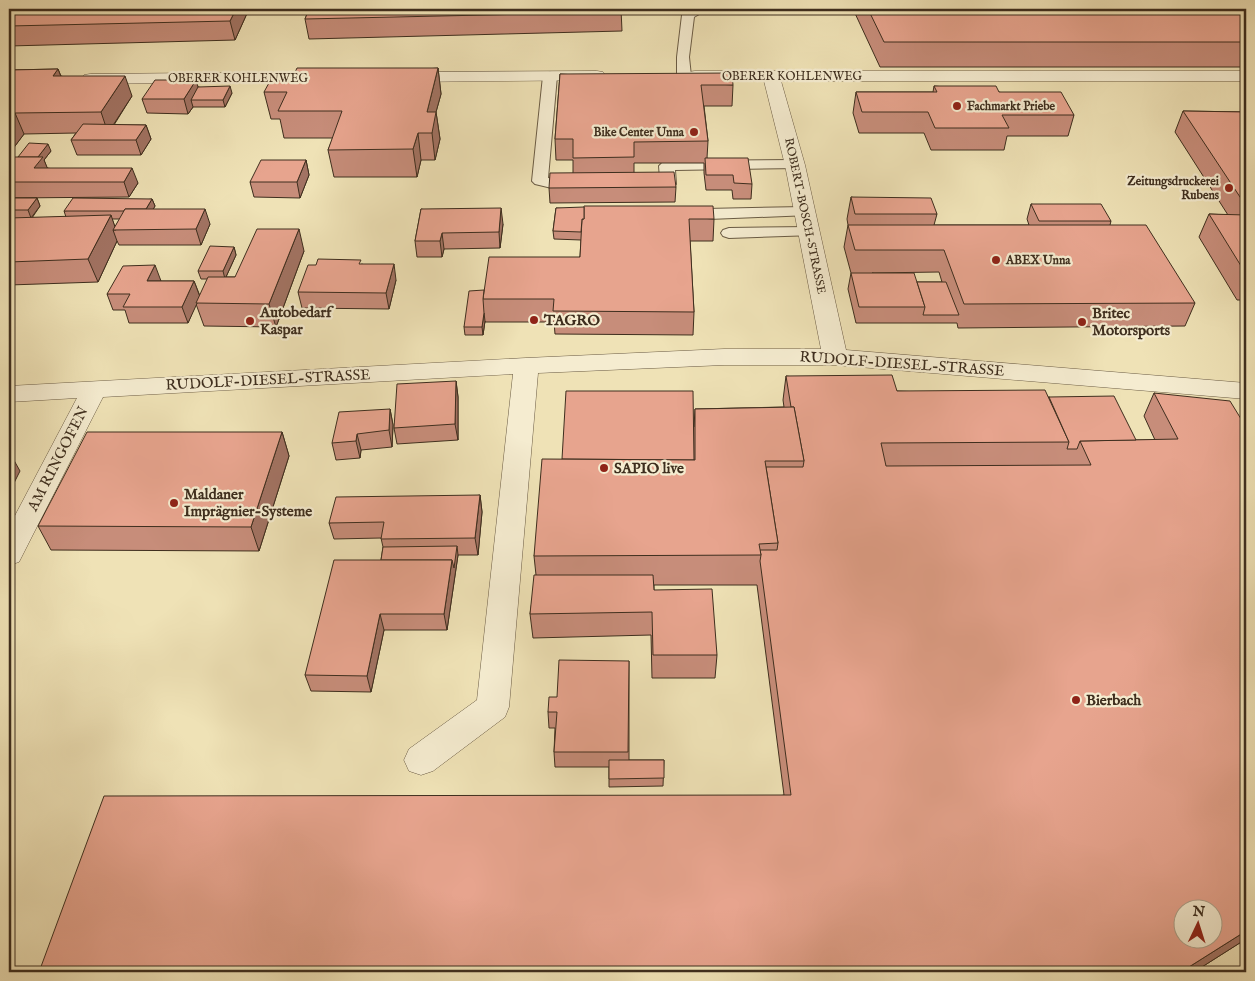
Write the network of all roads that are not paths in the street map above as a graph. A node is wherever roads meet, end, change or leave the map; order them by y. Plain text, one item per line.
1 (702, 9) edge
2 (550, 76) junction
3 (617, 76) edge
4 (665, 76) edge
5 (684, 76) junction
6 (771, 76) junction
7 (1246, 76) edge
8 (348, 77) edge
9 (387, 77) edge
10 (69, 79) edge
11 (795, 165) junction
12 (589, 184) edge
13 (638, 184) edge
14 (804, 212) junction
15 (666, 221) edge
16 (809, 232) junction
17 (729, 233) dead end
18 (835, 357) junction
19 (526, 366) junction
20 (94, 390) junction
21 (1246, 391) edge
22 (9, 394) edge
23 (9, 554) edge
24 (421, 760) dead end

1 - 5 lane
2 - 3 street
2 - 9 street
2 - 12 lane
4 - 5 street, OBERER KOHLENWEG
5 - 6 street, OBERER KOHLENWEG
6 - 7 street, OBERER KOHLENWEG
6 - 11 street, ROBERT-BOSCH-STRASSE
8 - 10 street, OBERER KOHLENWEG
11 - 13 lane
11 - 14 street, ROBERT-BOSCH-STRASSE
14 - 15 lane
14 - 16 street, ROBERT-BOSCH-STRASSE
16 - 17 lane
16 - 18 street, ROBERT-BOSCH-STRASSE
18 - 19 street, RUDOLF-DIESEL-STRASSE
18 - 21 street, RUDOLF-DIESEL-STRASSE
19 - 20 street, RUDOLF-DIESEL-STRASSE
19 - 24 street
20 - 22 street, RUDOLF-DIESEL-STRASSE
20 - 23 street, AM RINGOFEN

